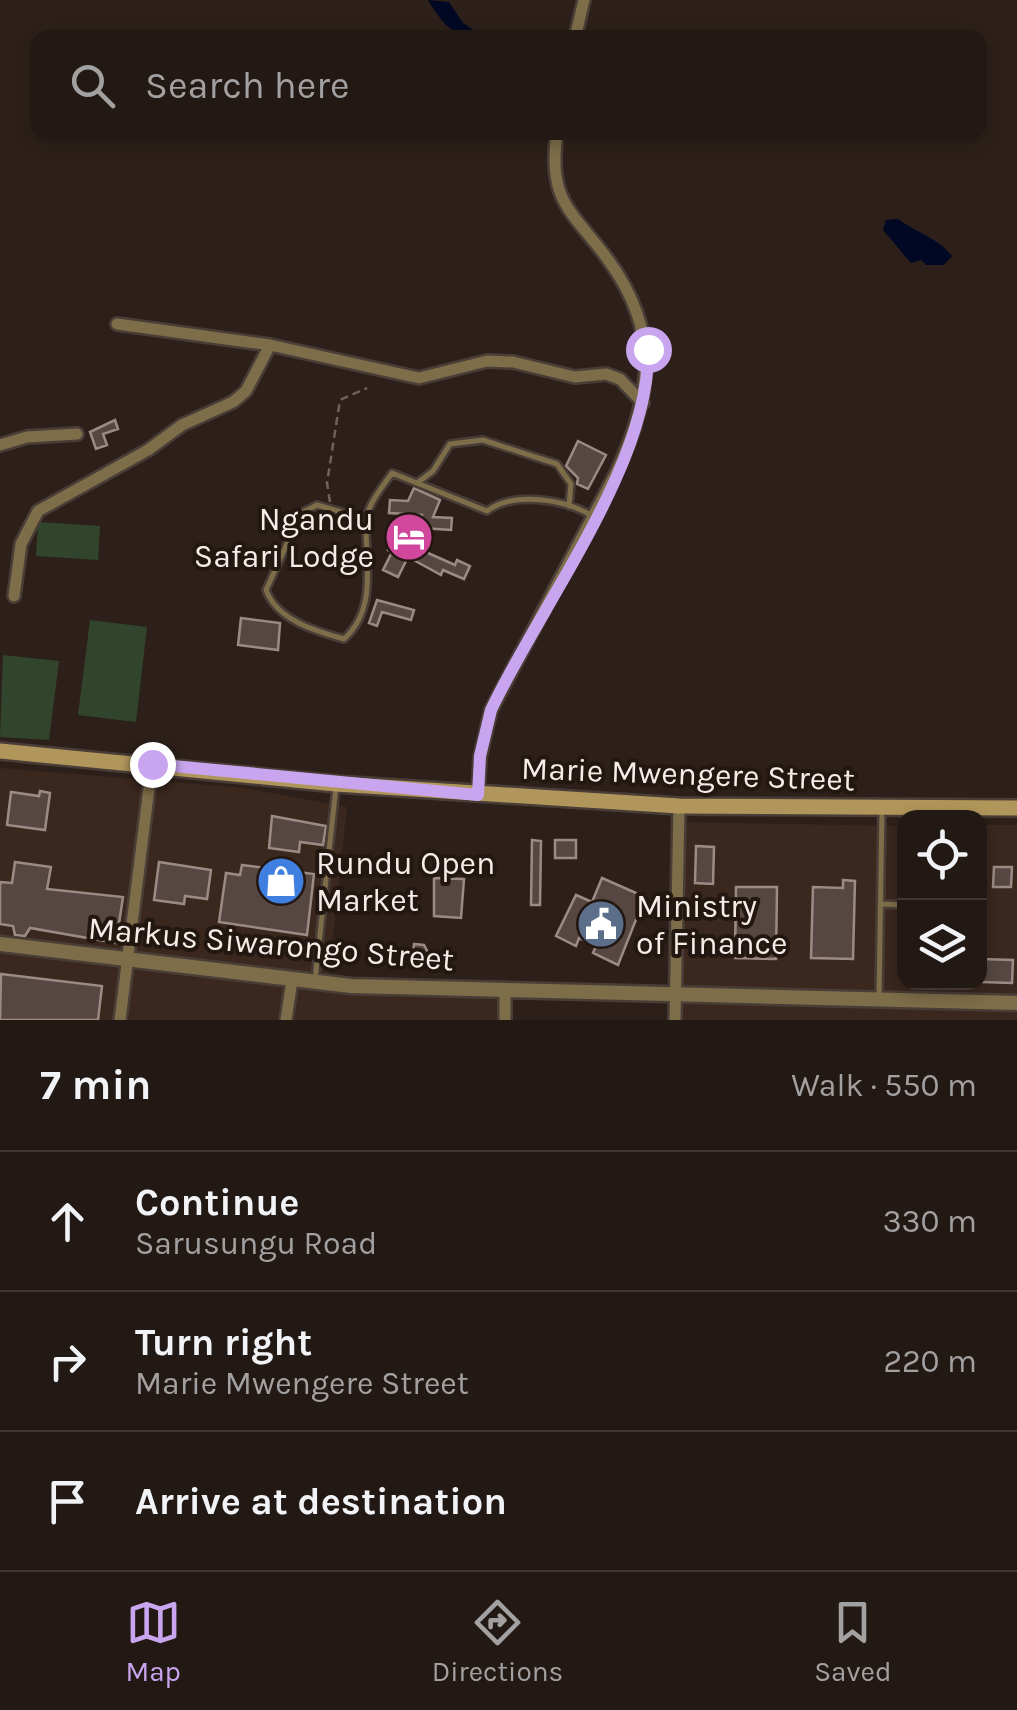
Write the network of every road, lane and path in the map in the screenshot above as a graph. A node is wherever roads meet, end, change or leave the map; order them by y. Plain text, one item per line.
1 (584, 0) edge
2 (576, 30) edge
3 (557, 140) edge
4 (117, 324) dead end
5 (270, 345) junction
6 (367, 388) dead end
7 (643, 403) junction
8 (77, 434) dead end
9 (0, 445) edge
10 (417, 483) junction
11 (569, 506) junction
12 (331, 509) junction
13 (594, 517) junction
14 (366, 519) junction
15 (14, 596) dead end
16 (0, 752) edge
17 (152, 764) junction
18 (336, 784) junction
19 (478, 795) junction
20 (679, 806) junction
21 (882, 806) junction
22 (1017, 808) edge
23 (881, 904) junction
24 (897, 905) edge
25 (0, 944) edge
26 (128, 960) junction
27 (292, 980) junction
28 (314, 983) junction
29 (505, 992) junction
30 (676, 997) junction
31 (879, 1001) junction
32 (1017, 1003) edge
33 (120, 1020) edge
34 (286, 1020) edge
35 (505, 1020) edge
36 (676, 1020) edge

1 - 2 street
3 - 7 street
4 - 5 street
5 - 7 street
5 - 15 street
6 - 12 path
7 - 13 street
8 - 9 street
10 - 11 lane
10 - 11 lane
10 - 14 lane
11 - 13 lane
12 - 14 lane
12 - 14 lane
13 - 19 street
16 - 17 main road, Marie Mwengere Street
17 - 18 main road, Marie Mwengere Street
17 - 26 street
18 - 19 main road, Marie Mwengere Street
18 - 28 lane
19 - 20 main road, Marie Mwengere Street
20 - 21 main road, Marie Mwengere Street
20 - 30 street
21 - 22 main road, Marie Mwengere Street
21 - 23 lane
23 - 24 lane
23 - 31 lane
25 - 26 street, Markus Siwarongo Street
26 - 27 street, Markus Siwarongo Street
26 - 33 street
27 - 28 street, Markus Siwarongo Street
27 - 34 street
28 - 29 street, Markus Siwarongo Street
29 - 30 street, Markus Siwarongo Street
29 - 35 street
30 - 31 street, Markus Siwarongo Street
30 - 36 street
31 - 32 street, Markus Siwarongo Street

